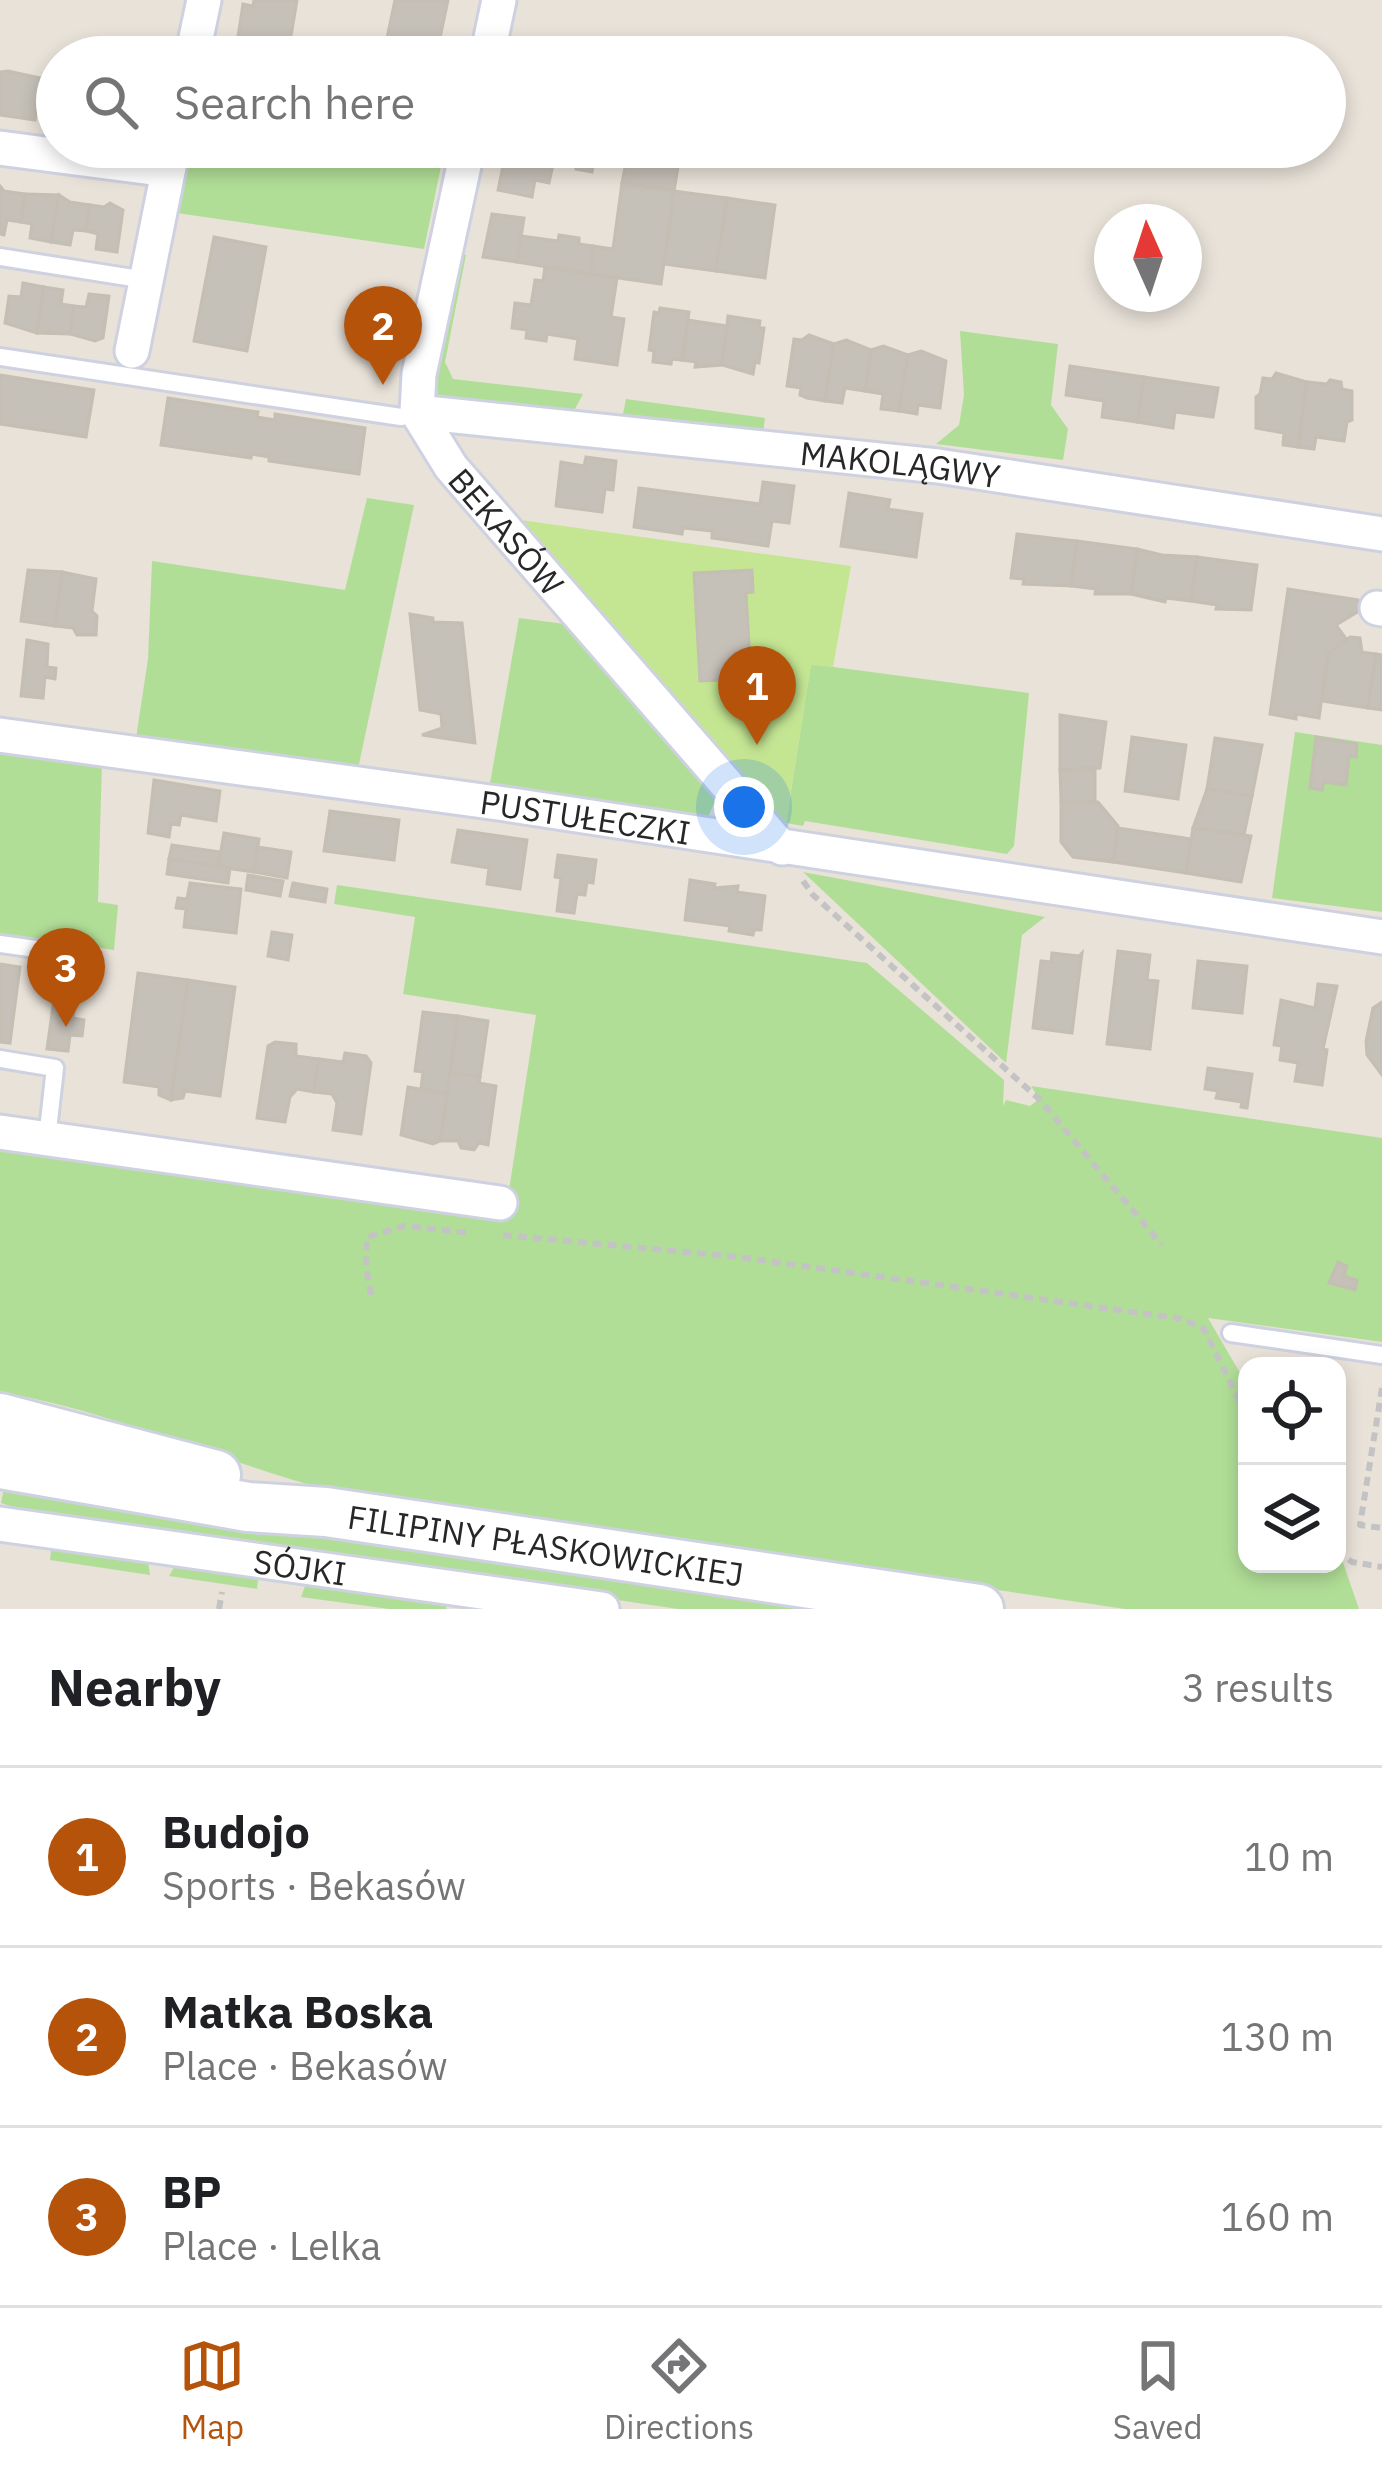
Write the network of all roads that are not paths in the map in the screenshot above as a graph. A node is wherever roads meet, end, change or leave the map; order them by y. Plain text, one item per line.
1 (204, 0) edge
2 (499, 0) edge
3 (196, 36) edge
4 (491, 36) edge
5 (0, 148) edge
6 (36, 150) edge
7 (168, 168) edge
8 (463, 168) edge
9 (0, 257) edge
10 (146, 280) junction
11 (132, 351) dead end
12 (0, 357) edge
13 (417, 412) junction
14 (1382, 535) edge
15 (0, 735) edge
16 (782, 848) junction
17 (1382, 938) edge
18 (0, 944) edge
19 (64, 1000) dead end
20 (0, 1059) edge
21 (0, 1132) edge
22 (46, 1139) junction
23 (500, 1203) dead end
24 (1231, 1333) dead end
25 (1382, 1355) edge
26 (0, 1418) edge
27 (0, 1464) edge
28 (326, 1512) junction
29 (0, 1524) edge
30 (902, 1604) edge
31 (602, 1609) edge
32 (979, 1609) edge

1 - 3 street
2 - 4 street
5 - 6 street
7 - 10 street
8 - 13 street
9 - 10 lane
10 - 11 street
12 - 13 lane
13 - 14 street, MAKOLĄGWY
13 - 16 street, BEKASÓW
15 - 16 street, PUSTUŁECZKI
16 - 17 street, PUSTUŁECZKI
18 - 19 lane
20 - 22 lane
21 - 22 street
22 - 23 street
24 - 25 lane
26 - 28 main road, FILIPINY PŁASKOWICKIEJ
27 - 28 main road, FILIPINY PŁASKOWICKIEJ
28 - 30 main road, FILIPINY PŁASKOWICKIEJ
29 - 31 street, SÓJKI
30 - 32 main road, FILIPINY PŁASKOWICKIEJ

